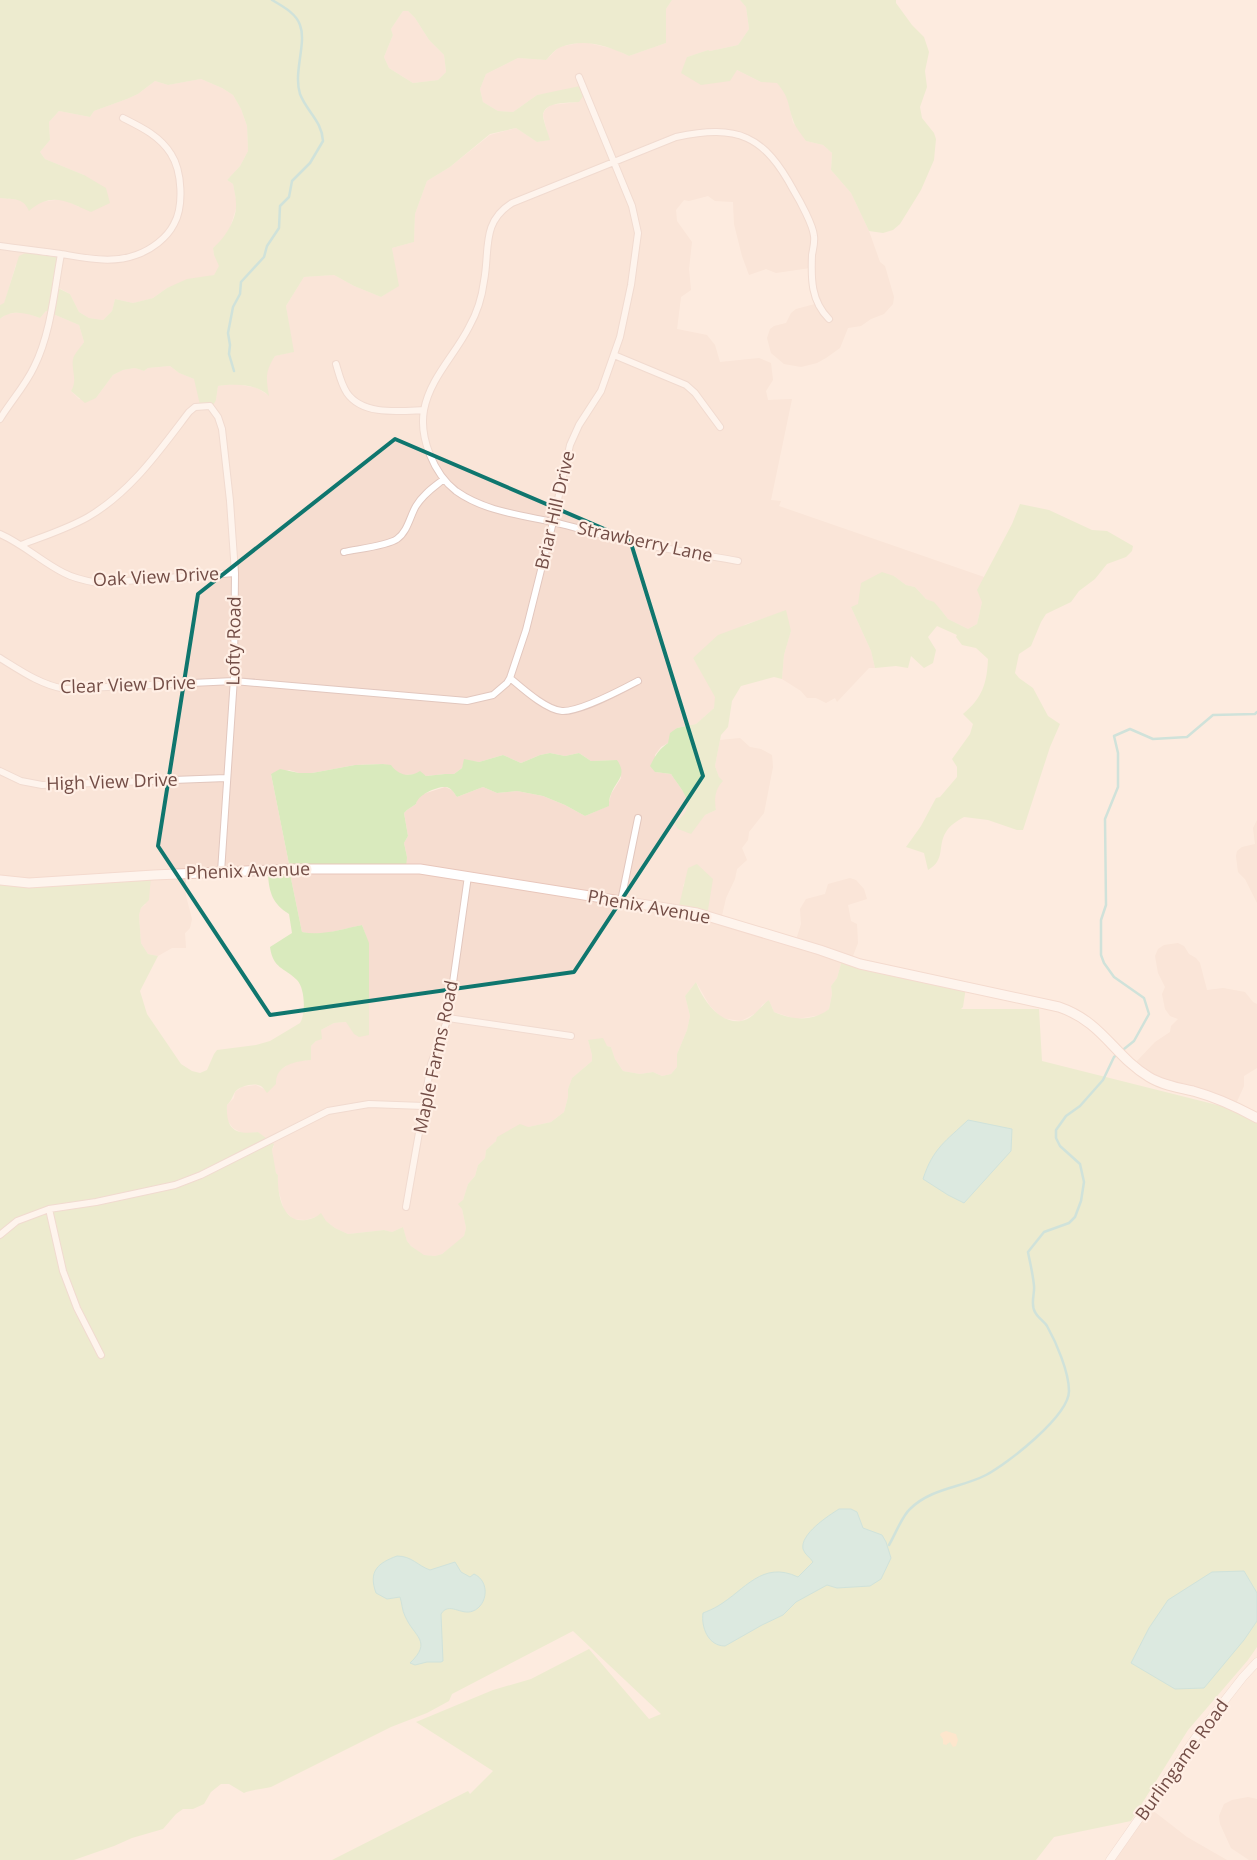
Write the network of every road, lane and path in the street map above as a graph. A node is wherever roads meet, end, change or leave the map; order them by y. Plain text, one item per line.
1 (579, 77) dead end
2 (123, 118) dead end
3 (614, 161) junction
4 (0, 246) edge
5 (61, 254) junction
6 (829, 319) dead end
7 (614, 355) junction
8 (336, 364) dead end
9 (424, 410) junction
10 (0, 419) edge
11 (720, 427) dead end
12 (444, 479) junction
13 (553, 522) junction
14 (0, 534) edge
15 (21, 545) junction
16 (344, 552) dead end
17 (738, 561) dead end
18 (235, 573) junction
19 (0, 658) edge
20 (510, 678) junction
21 (234, 681) junction
22 (638, 681) dead end
23 (0, 771) edge
24 (226, 778) junction
25 (638, 818) dead end
26 (221, 872) junction
27 (468, 876) junction
28 (0, 880) edge
29 (621, 901) junction
30 (448, 1018) junction
31 (571, 1036) dead end
32 (424, 1106) junction
33 (1257, 1118) edge
34 (406, 1207) dead end
35 (49, 1208) junction
36 (0, 1235) edge
37 (101, 1355) dead end
38 (1257, 1662) edge
39 (1110, 1860) edge

1 - 3 street, Briar Hill Drive
2 - 5 street
3 - 6 street
3 - 7 street, Briar Hill Drive
3 - 9 street
4 - 5 street
5 - 10 street
7 - 11 street
7 - 13 street, Briar Hill Drive
8 - 9 street
9 - 12 street
12 - 13 street, Strawberry Lane
12 - 16 street
13 - 17 street, Strawberry Lane
13 - 20 street, Briar Hill Drive
14 - 15 street, Oak View Drive
15 - 18 street, Oak View Drive
15 - 18 street, Lofty Road
18 - 21 street, Lofty Road
19 - 21 street, Clear View Drive
20 - 21 street, Briar Hill Drive
20 - 22 street
21 - 24 street, Lofty Road
23 - 24 street, High View Drive
24 - 26 street, Lofty Road
25 - 29 street
26 - 27 main road, Phenix Avenue
26 - 28 main road, Phenix Avenue
27 - 29 main road, Phenix Avenue
27 - 30 street, Maple Farms Road
29 - 33 main road, Phenix Avenue
30 - 31 street
30 - 32 street, Maple Farms Road
32 - 34 street, Maple Farms Road
32 - 35 street
35 - 36 street
35 - 37 street
38 - 39 street, Burlingame Road

